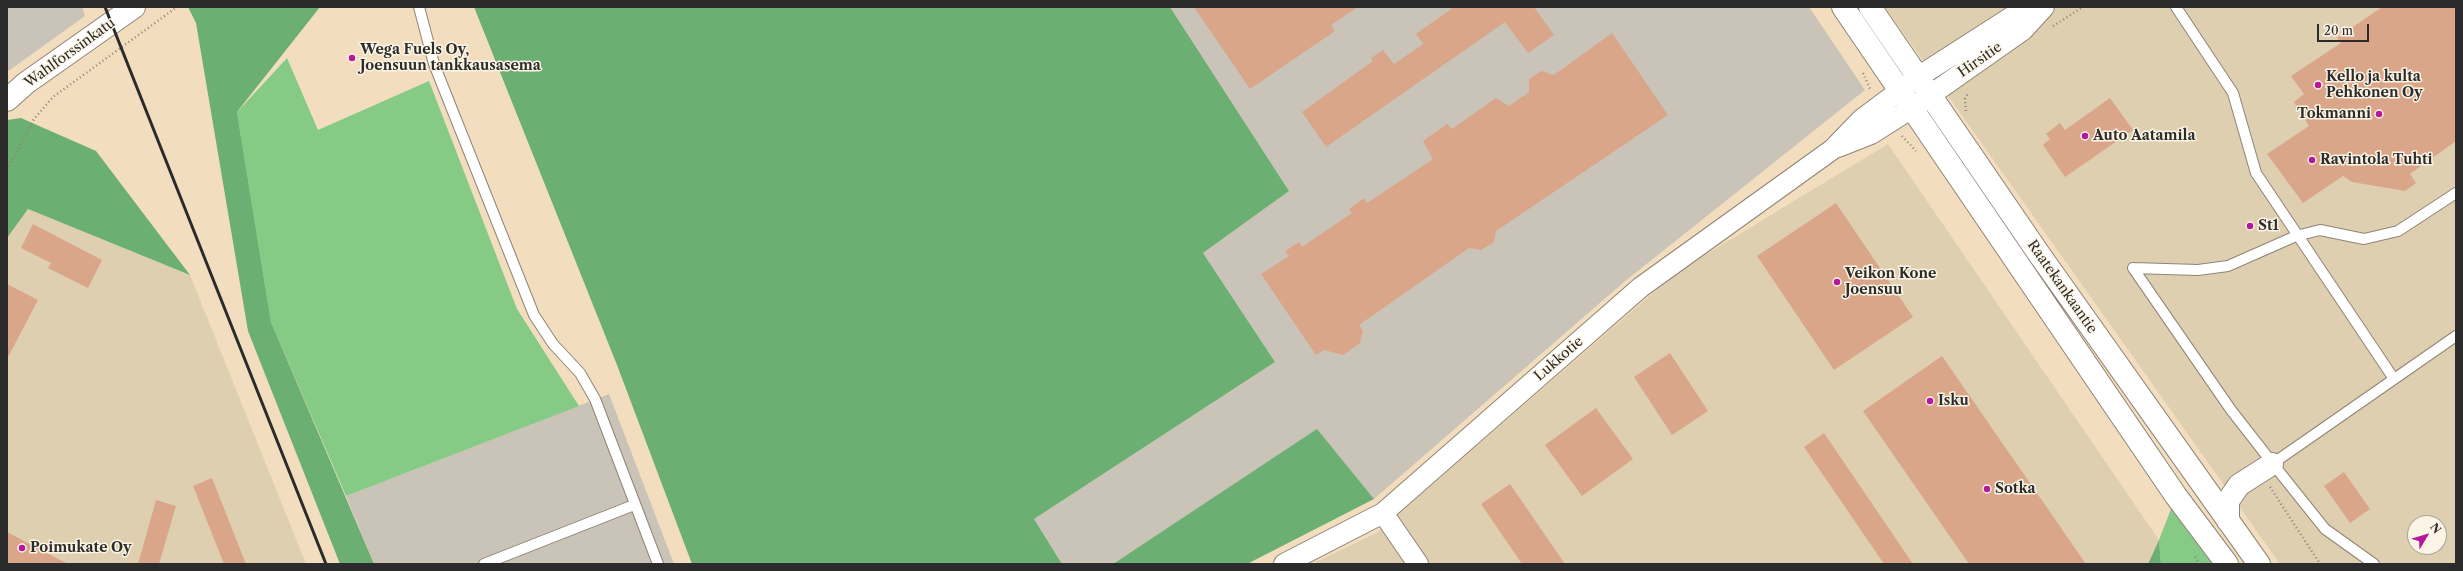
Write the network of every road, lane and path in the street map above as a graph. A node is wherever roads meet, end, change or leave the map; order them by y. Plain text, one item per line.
1 (134, 7) edge
2 (177, 7) edge
3 (419, 7) edge
4 (1843, 7) edge
5 (1870, 7) edge
6 (2031, 7) edge
7 (2044, 7) edge
8 (2083, 7) edge
9 (2176, 7) edge
10 (2050, 28) dead end
11 (1918, 77) junction
12 (1970, 89) dead end
13 (1931, 95) junction
14 (7, 100) edge
15 (1907, 100) junction
16 (1969, 116) dead end
17 (7, 170) edge
18 (2456, 193) edge
19 (2296, 236) junction
20 (2456, 336) edge
21 (2394, 379) junction
22 (2270, 474) junction
23 (634, 504) junction
24 (1383, 513) junction
25 (2228, 521) junction
26 (484, 564) edge
27 (658, 564) edge
28 (1284, 564) edge
29 (1418, 564) edge
30 (2227, 564) edge
31 (2259, 564) edge
32 (2320, 564) edge
33 (2374, 564) edge

1 - 14 main road, Wahlforssinkatu
2 - 17 path
3 - 23 lane
4 - 15 main road, Raatekankaantie
5 - 11 main road, Raatekankaantie
6 - 11 street, Hirsitie
7 - 13 street, Hirsitie
8 - 10 path
9 - 19 lane
11 - 13 main road, Raatekankaantie
11 - 15 street, Hirsitie
12 - 16 path
13 - 15 street, Hirsitie
13 - 25 main road, Raatekankaantie
15 - 24 street, Lukkotie
15 - 30 main road, Raatekankaantie
18 - 19 lane
19 - 21 lane
19 - 22 lane
20 - 21 lane
21 - 22 lane
22 - 25 main road
22 - 32 path
22 - 33 lane
23 - 26 lane
23 - 27 lane
24 - 28 street, Lukkotie
24 - 29 street
25 - 31 main road, Raatekankaantie

